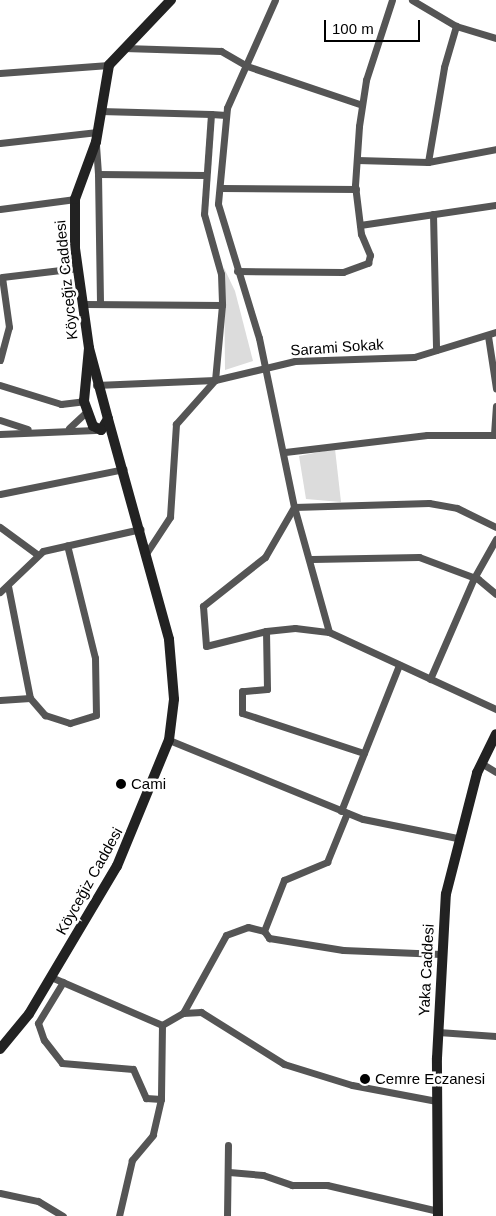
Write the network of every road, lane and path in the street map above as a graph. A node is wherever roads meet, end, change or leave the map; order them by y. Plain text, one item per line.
1 (171, 0) edge
2 (275, 0) edge
3 (392, 0) edge
4 (412, 0) edge
5 (456, 26) junction
6 (496, 38) edge
7 (121, 48) junction
8 (109, 65) junction
9 (247, 66) junction
10 (0, 73) edge
11 (362, 105) junction
12 (100, 111) junction
13 (211, 114) junction
14 (226, 115) junction
15 (96, 137) junction
16 (0, 143) edge
17 (496, 149) edge
18 (357, 160) junction
19 (428, 162) junction
20 (98, 174) junction
21 (206, 175) junction
22 (220, 188) junction
23 (356, 189) junction
24 (75, 199) junction
25 (496, 205) edge
26 (0, 209) edge
27 (433, 214) junction
28 (360, 225) junction
29 (77, 268) junction
30 (238, 272) junction
31 (1, 277) edge
32 (86, 304) junction
33 (100, 304) junction
34 (222, 305) junction
35 (496, 332) edge
36 (488, 336) junction
37 (89, 348) junction
38 (436, 350) junction
39 (0, 360) edge
40 (265, 369) junction
41 (215, 380) junction
42 (117, 382) junction
43 (0, 385) edge
44 (96, 385) junction
45 (496, 388) edge
46 (101, 398) junction
47 (85, 401) junction
48 (496, 406) edge
49 (108, 419) junction
50 (0, 420) edge
51 (64, 429) junction
52 (32, 430) junction
53 (96, 430) junction
54 (0, 434) edge
55 (495, 434) edge
56 (118, 450) junction
57 (285, 452) junction
58 (124, 469) junction
59 (0, 494) edge
60 (294, 507) junction
61 (0, 527) edge
62 (496, 527) edge
63 (140, 529) junction
64 (496, 539) edge
65 (67, 545) junction
66 (147, 552) junction
67 (38, 555) junction
68 (312, 559) junction
69 (474, 578) junction
70 (8, 586) junction
71 (0, 592) edge
72 (496, 594) edge
73 (266, 631) junction
74 (329, 632) junction
75 (399, 665) junction
76 (430, 679) junction
77 (30, 698) junction
78 (0, 700) edge
79 (496, 709) edge
80 (496, 734) edge
81 (169, 740) junction
82 (364, 753) junction
83 (481, 763) junction
84 (496, 772) edge
85 (344, 812) junction
86 (457, 838) junction
87 (264, 931) junction
88 (440, 954) junction
89 (51, 977) junction
90 (63, 982) junction
91 (183, 1013) junction
92 (162, 1025) junction
93 (438, 1032) junction
94 (496, 1036) edge
95 (0, 1049) edge
96 (161, 1099) junction
97 (437, 1101) junction
98 (228, 1145) dead end
99 (229, 1172) junction
100 (0, 1193) edge
101 (438, 1213) edge
102 (63, 1216) edge
103 (119, 1216) edge
104 (227, 1216) edge

1 - 7 street, Köyceğiz Caddesi
2 - 9 street
3 - 11 street
4 - 5 street
5 - 6 street
5 - 19 street
7 - 8 street, Köyceğiz Caddesi
7 - 9 street
8 - 10 street
8 - 12 street, Köyceğiz Caddesi
9 - 11 street
9 - 14 street
11 - 18 street
12 - 13 street
12 - 15 street, Köyceğiz Caddesi
13 - 14 street
13 - 21 street
14 - 22 street
15 - 16 street
15 - 20 street
15 - 24 street, Köyceğiz Caddesi
17 - 19 street
18 - 19 street
18 - 23 street
20 - 21 street
20 - 33 street
21 - 34 street
22 - 23 street
22 - 30 street
23 - 28 street
24 - 26 street
24 - 29 street, Köyceğiz Caddesi
25 - 27 street
27 - 28 street
27 - 38 street
28 - 30 street
29 - 31 street
29 - 32 street, Köyceğiz Caddesi
30 - 40 street
31 - 39 street
32 - 33 street
32 - 37 street, Köyceğiz Caddesi
33 - 34 street
34 - 41 street
35 - 36 street, Sarami Sokak
36 - 38 street, Sarami Sokak
36 - 45 street
37 - 44 street, Köyceğiz Caddesi
37 - 47 street, Köyceğiz Caddesi
38 - 40 street, Sarami Sokak
40 - 41 street, Sarami Sokak
40 - 57 street
41 - 42 street, Sarami Sokak
41 - 66 street
42 - 44 street, Sarami Sokak
42 - 46 street
43 - 47 street
44 - 46 street, Köyceğiz Caddesi
44 - 47 street
46 - 49 street, Köyceğiz Caddesi
47 - 51 street
47 - 53 street
48 - 55 street
49 - 53 street
49 - 56 street, Köyceğiz Caddesi
50 - 52 street
51 - 52 street
51 - 53 street
52 - 54 street
53 - 56 street, Köyceğiz Caddesi
55 - 57 street
56 - 58 street, Köyceğiz Caddesi
57 - 60 street
58 - 59 street
58 - 63 street, Köyceğiz Caddesi
60 - 62 street
60 - 68 street
60 - 73 street
61 - 67 street
63 - 65 street
63 - 66 street, Köyceğiz Caddesi
64 - 69 street
65 - 67 street
65 - 77 street
66 - 81 street, Köyceğiz Caddesi
67 - 70 street
68 - 69 street
68 - 74 street
69 - 72 street
69 - 76 street
70 - 71 street
70 - 77 street
73 - 74 street
73 - 82 street
74 - 75 street
75 - 76 street
75 - 82 street
76 - 79 street
77 - 78 street
80 - 83 street, Yaka Caddesi
81 - 85 street
81 - 89 street, Köyceğiz Caddesi
82 - 85 street
83 - 84 street
83 - 86 street, Yaka Caddesi
85 - 86 street
85 - 87 street
86 - 88 street, Yaka Caddesi
87 - 88 street
87 - 91 street
88 - 93 street, Yaka Caddesi
89 - 90 street
89 - 95 street, Köyceğiz Caddesi
90 - 92 street
90 - 96 street
91 - 92 street
91 - 97 street
92 - 96 street
93 - 94 street
93 - 97 street, Yaka Caddesi
96 - 103 street
97 - 101 street, Yaka Caddesi
98 - 99 street
99 - 101 street
99 - 104 street
100 - 102 street

